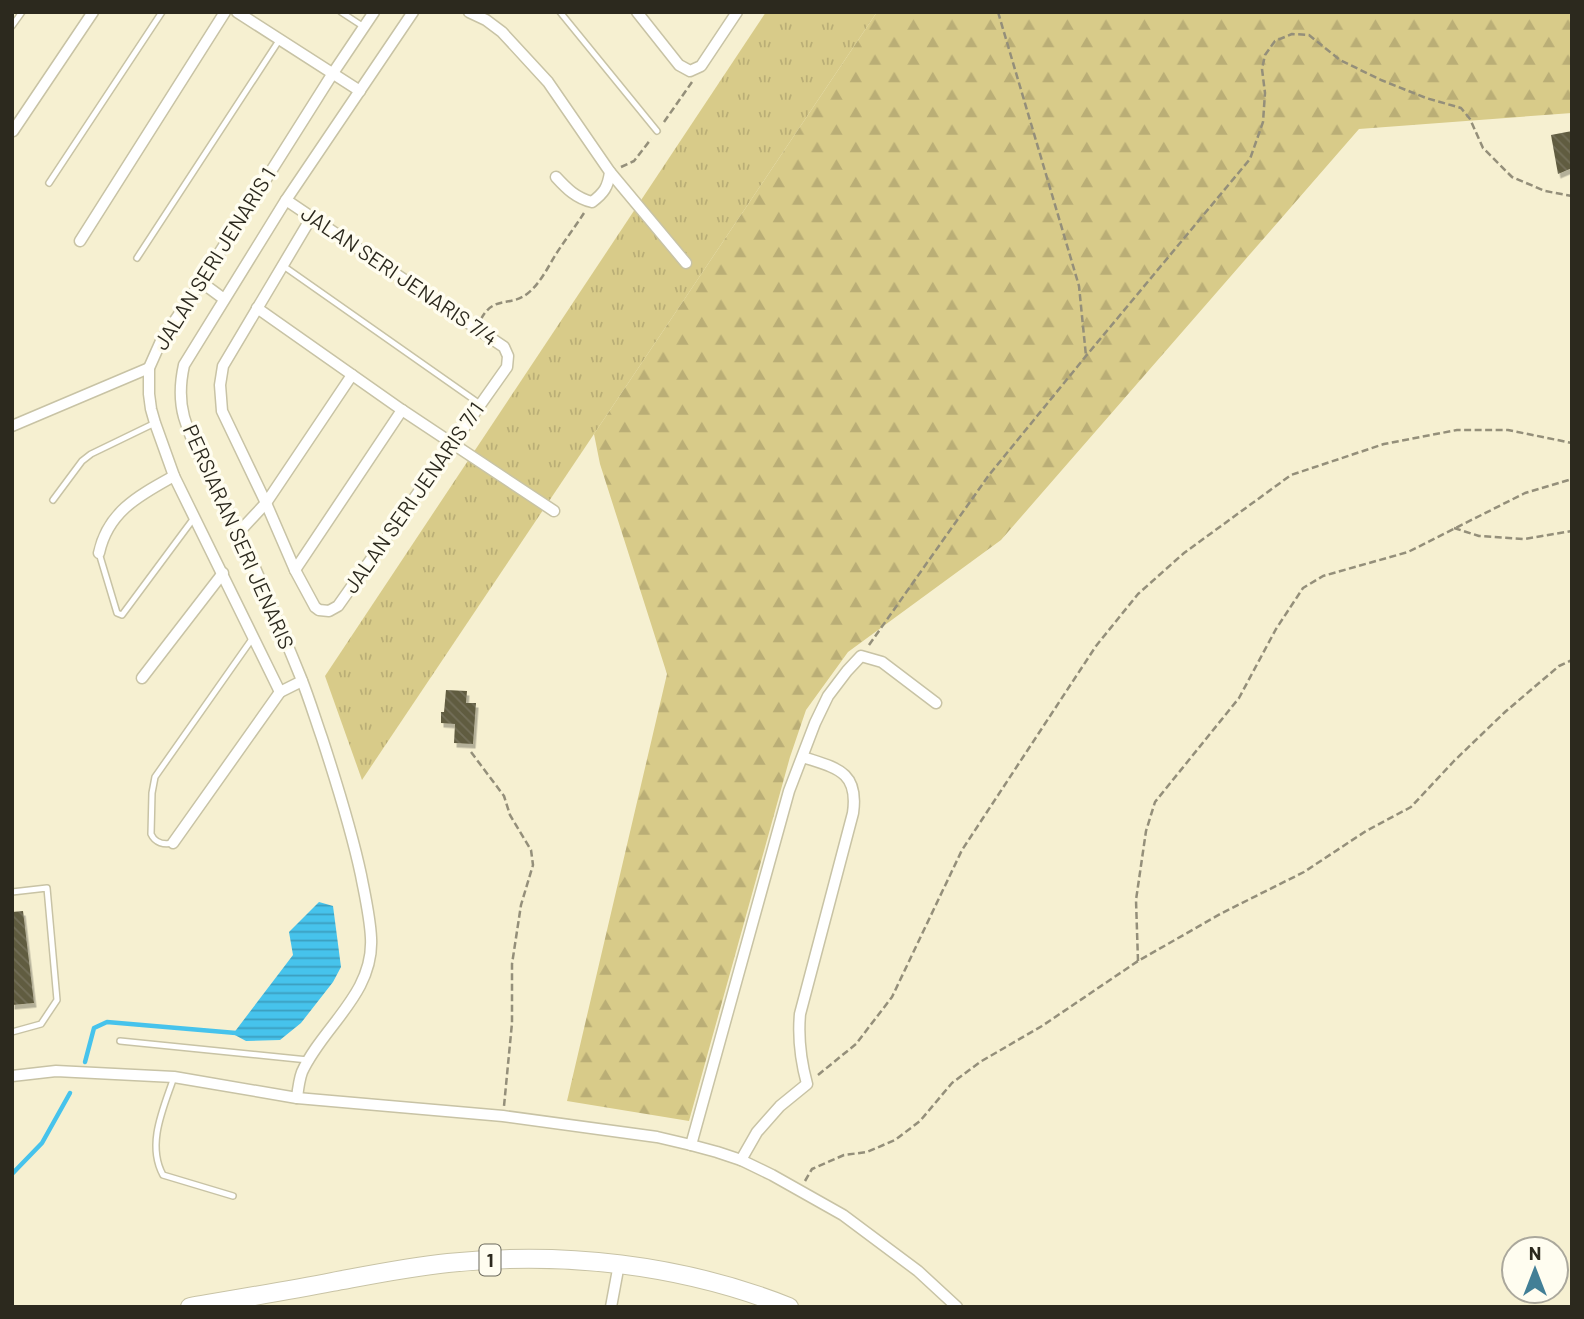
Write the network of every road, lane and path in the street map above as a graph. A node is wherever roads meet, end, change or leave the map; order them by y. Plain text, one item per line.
1 (22, 12) edge
2 (93, 12) edge
3 (162, 12) edge
4 (225, 12) edge
5 (237, 12) edge
6 (341, 12) edge
7 (374, 12) edge
8 (413, 12) edge
9 (469, 12) edge
10 (561, 12) edge
11 (637, 12) edge
12 (737, 12) edge
13 (998, 12) edge
14 (12, 26) edge
15 (364, 27) junction
16 (280, 39) junction
17 (333, 73) junction
18 (360, 91) junction
19 (13, 131) edge
20 (657, 131) dead end
21 (610, 172) junction
22 (556, 177) dead end
23 (48, 183) dead end
24 (1572, 196) edge
25 (286, 200) junction
26 (592, 202) junction
27 (311, 218) junction
28 (80, 241) dead end
29 (137, 258) dead end
30 (686, 263) dead end
31 (282, 265) junction
32 (201, 282) junction
33 (224, 299) junction
34 (257, 308) junction
35 (476, 328) junction
36 (508, 356) joint
37 (1086, 356) junction
38 (149, 368) junction
39 (352, 375) junction
40 (480, 404) junction
41 (402, 410) junction
42 (155, 424) junction
43 (12, 426) edge
44 (452, 443) junction
45 (1572, 443) edge
46 (174, 475) junction
47 (1572, 479) edge
48 (53, 500) dead end
49 (266, 503) junction
50 (554, 511) dead end
51 (195, 518) junction
52 (1454, 528) junction
53 (1572, 531) edge
54 (239, 532) junction
55 (99, 553) joint
56 (295, 570) junction
57 (223, 573) junction
58 (252, 638) junction
59 (861, 656) junction
60 (1572, 660) edge
61 (142, 678) dead end
62 (302, 681) junction
63 (280, 692) junction
64 (936, 703) dead end
65 (471, 752) dead end
66 (803, 757) junction
67 (173, 843) joint
68 (12, 892) edge
69 (1138, 961) junction
70 (12, 1032) edge
71 (120, 1041) dead end
72 (308, 1060) junction
73 (12, 1076) edge
74 (174, 1077) junction
75 (807, 1084) junction
76 (297, 1098) junction
77 (503, 1116) junction
78 (691, 1145) junction
79 (741, 1160) junction
80 (800, 1190) junction
81 (233, 1196) dead end
82 (619, 1264) junction
83 (223, 1304) edge
84 (190, 1307) edge
85 (611, 1307) edge
86 (789, 1307) edge
87 (957, 1307) edge

1 - 14 lane
2 - 19 street
3 - 23 lane
4 - 28 street
5 - 16 street
6 - 15 lane
7 - 15 street, JALAN SERI JENARIS 1
8 - 18 street, PERSIARAN SERI JENARIS
9 - 21 street
10 - 20 lane
11 - 12 street
13 - 37 path
15 - 17 street, JALAN SERI JENARIS 1
16 - 17 street
16 - 29 lane
17 - 18 street
17 - 32 street, JALAN SERI JENARIS 1
18 - 25 street, PERSIARAN SERI JENARIS
21 - 26 street
21 - 30 street
22 - 26 street
24 - 37 path
25 - 27 street, JALAN SERI JENARIS 7/4
25 - 33 street, PERSIARAN SERI JENARIS
26 - 35 path
27 - 31 street, JALAN SERI JENARIS 7/1
27 - 35 street, JALAN SERI JENARIS 7/4
31 - 34 street, JALAN SERI JENARIS 7/1
31 - 40 lane
32 - 33 street
32 - 38 street, JALAN SERI JENARIS 1
33 - 54 street, PERSIARAN SERI JENARIS
34 - 39 street
34 - 49 street, JALAN SERI JENARIS 7/1
35 - 36 street, JALAN SERI JENARIS 7/4
36 - 40 street, JALAN SERI JENARIS 7/1
37 - 59 path
38 - 42 street, JALAN SERI JENARIS 1
38 - 43 street
39 - 41 street
39 - 49 street
40 - 44 street, JALAN SERI JENARIS 7/1
41 - 44 street
41 - 56 street
42 - 46 street, JALAN SERI JENARIS 1
42 - 48 lane
44 - 50 street
44 - 56 street, JALAN SERI JENARIS 7/1
45 - 75 path
46 - 51 street, JALAN SERI JENARIS 1
46 - 55 street
47 - 52 path
49 - 54 street
49 - 56 street, JALAN SERI JENARIS 7/1
51 - 55 lane
51 - 57 street, JALAN SERI JENARIS 1
52 - 53 path
52 - 69 path
54 - 62 street, PERSIARAN SERI JENARIS
57 - 58 street, JALAN SERI JENARIS 1
57 - 61 street
58 - 63 street, JALAN SERI JENARIS 1
58 - 67 lane
59 - 64 street
59 - 66 street
60 - 69 path
62 - 63 street
62 - 72 street, PERSIARAN SERI JENARIS
63 - 67 street
65 - 77 path
66 - 75 street
66 - 78 street
68 - 70 lane
69 - 80 path
71 - 72 lane
72 - 76 street, PERSIARAN SERI JENARIS
73 - 74 street
74 - 76 street
74 - 81 lane
75 - 79 street
76 - 77 street
77 - 78 street
78 - 79 street
79 - 80 street
80 - 87 street
82 - 83 main road, 1
82 - 85 street
82 - 86 main road, 1
83 - 84 main road, 1

